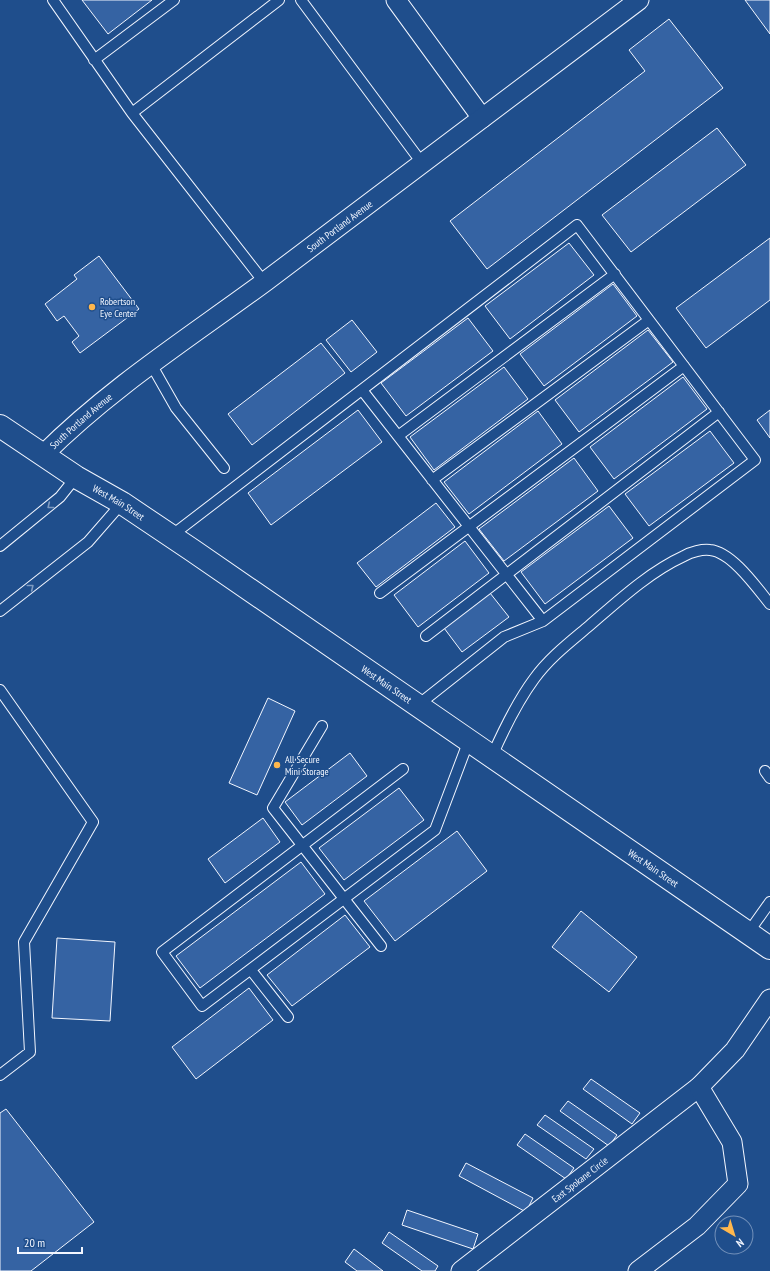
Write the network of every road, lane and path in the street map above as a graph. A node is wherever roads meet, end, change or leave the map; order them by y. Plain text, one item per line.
1 (53, 0) edge
2 (174, 0) edge
3 (279, 0) edge
4 (301, 0) edge
5 (396, 0) edge
6 (639, 0) edge
7 (94, 60) junction
8 (132, 113) junction
9 (482, 118) junction
10 (422, 163) junction
11 (615, 274) junction
12 (264, 282) junction
13 (649, 320) junction
14 (151, 364) junction
15 (684, 366) junction
16 (362, 390) junction
17 (719, 412) junction
18 (0, 426) edge
19 (398, 436) junction
20 (43, 455) junction
21 (224, 468) dead end
22 (76, 477) junction
23 (432, 480) junction
24 (122, 503) junction
25 (469, 527) junction
26 (171, 536) junction
27 (0, 546) edge
28 (507, 574) junction
29 (380, 593) dead end
30 (770, 604) edge
31 (0, 611) edge
32 (543, 621) junction
33 (426, 636) dead end
34 (0, 690) edge
35 (418, 705) junction
36 (322, 726) dead end
37 (469, 740) junction
38 (492, 756) junction
39 (403, 769) dead end
40 (303, 845) junction
41 (344, 899) junction
42 (770, 902) edge
43 (748, 933) junction
44 (381, 946) dead end
45 (770, 948) edge
46 (250, 970) junction
47 (770, 999) edge
48 (288, 1017) dead end
49 (0, 1075) edge
50 (699, 1087) junction
51 (461, 1271) edge
52 (638, 1271) edge

1 - 7 lane
2 - 7 lane
3 - 8 lane
4 - 10 lane
5 - 9 street
6 - 9 street, South Portland Avenue
7 - 8 lane
8 - 12 lane
9 - 10 street, South Portland Avenue
10 - 12 street, South Portland Avenue
11 - 13 lane
11 - 16 lane
11 - 19 lane
12 - 14 street, South Portland Avenue
13 - 15 lane
13 - 23 lane
14 - 20 street, South Portland Avenue
14 - 21 lane
15 - 17 lane
15 - 25 lane
16 - 19 lane
16 - 26 lane
17 - 28 lane
17 - 32 lane
18 - 20 main road, West Main Street
19 - 23 lane
20 - 22 main road, West Main Street
22 - 24 main road, West Main Street
22 -> 27 lane
23 - 25 lane
24 - 26 main road, West Main Street
31 -> 24 lane
25 - 28 lane
25 - 29 lane
26 - 35 main road, West Main Street
28 - 32 lane
28 - 33 lane
30 - 38 lane
32 - 35 lane
34 - 49 lane
35 - 37 main road, West Main Street
36 - 40 lane
37 - 38 main road, West Main Street
37 - 41 lane
38 - 43 main road, West Main Street
39 - 40 lane
40 - 41 lane
40 - 46 lane
41 - 44 lane
41 - 46 lane
42 - 43 lane
43 - 45 main road, West Main Street
46 - 48 lane
47 - 50 street, East Spokane Circle
50 - 51 street, East Spokane Circle
50 - 52 street

